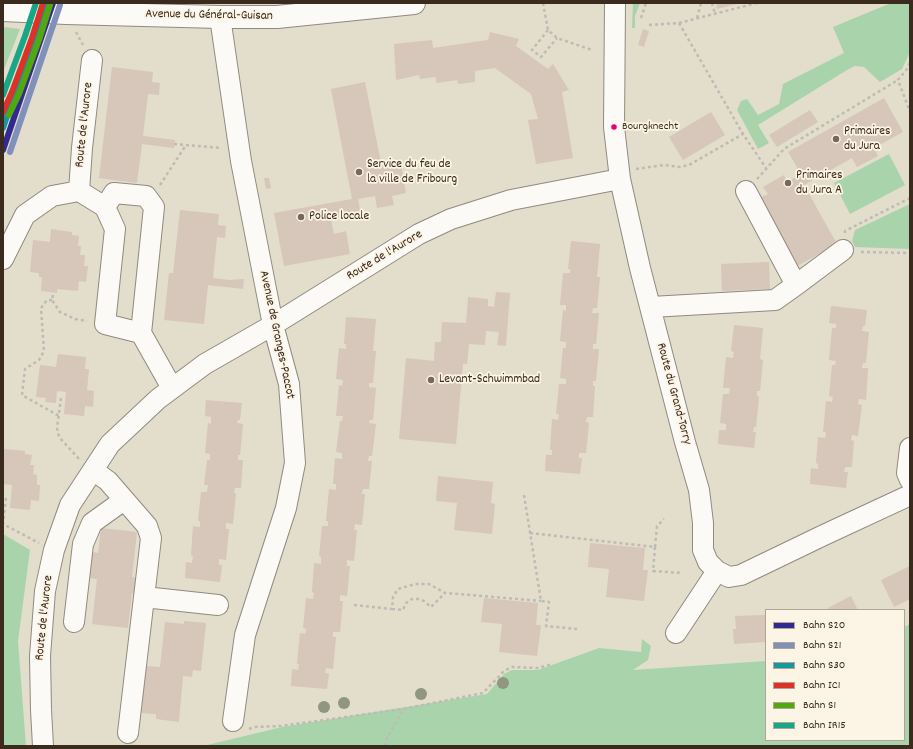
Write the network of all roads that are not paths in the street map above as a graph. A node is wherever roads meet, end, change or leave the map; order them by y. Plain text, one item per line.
1 (414, 3) edge
2 (615, 3) edge
3 (12, 10) edge
4 (220, 17) junction
5 (92, 60) dead end
6 (628, 174) junction
7 (79, 191) junction
8 (746, 192) road end
9 (105, 207) junction
10 (843, 250) road end
11 (3, 259) edge
12 (796, 286) junction
13 (651, 307) junction
14 (274, 324) junction
15 (141, 333) junction
16 (172, 388) junction
17 (910, 448) edge
18 (88, 466) junction
19 (910, 480) edge
20 (910, 495) edge
21 (124, 500) junction
22 (717, 571) junction
23 (144, 597) junction
24 (218, 605) dead end
25 (74, 622) dead end
26 (676, 633) dead end
27 (233, 721) road end
28 (128, 733) dead end
29 (43, 746) edge

1 - 4 main road, Avenue du Général-Guisan
2 - 6 street, Route du Grand-Torry
3 - 4 main road, Avenue du Général-Guisan
4 - 14 street, Avenue de Granges-Paccot
5 - 7 street, Route de l'Aurore
6 - 13 street, Route du Grand-Torry
6 - 14 street, Route de l'Aurore
7 - 9 street
7 - 11 street
8 - 12 street
9 - 15 street
9 - 15 street
10 - 12 street
12 - 13 street
13 - 22 street, Route du Grand-Torry
14 - 16 street, Route de l'Aurore
14 - 27 street, Avenue de Granges-Paccot
15 - 16 street
16 - 18 street, Route de l'Aurore
17 - 19 street
18 - 21 street
18 - 29 street, Route de l'Aurore
20 - 22 street
21 - 23 street
21 - 25 street
22 - 26 street
23 - 24 street
23 - 28 street

